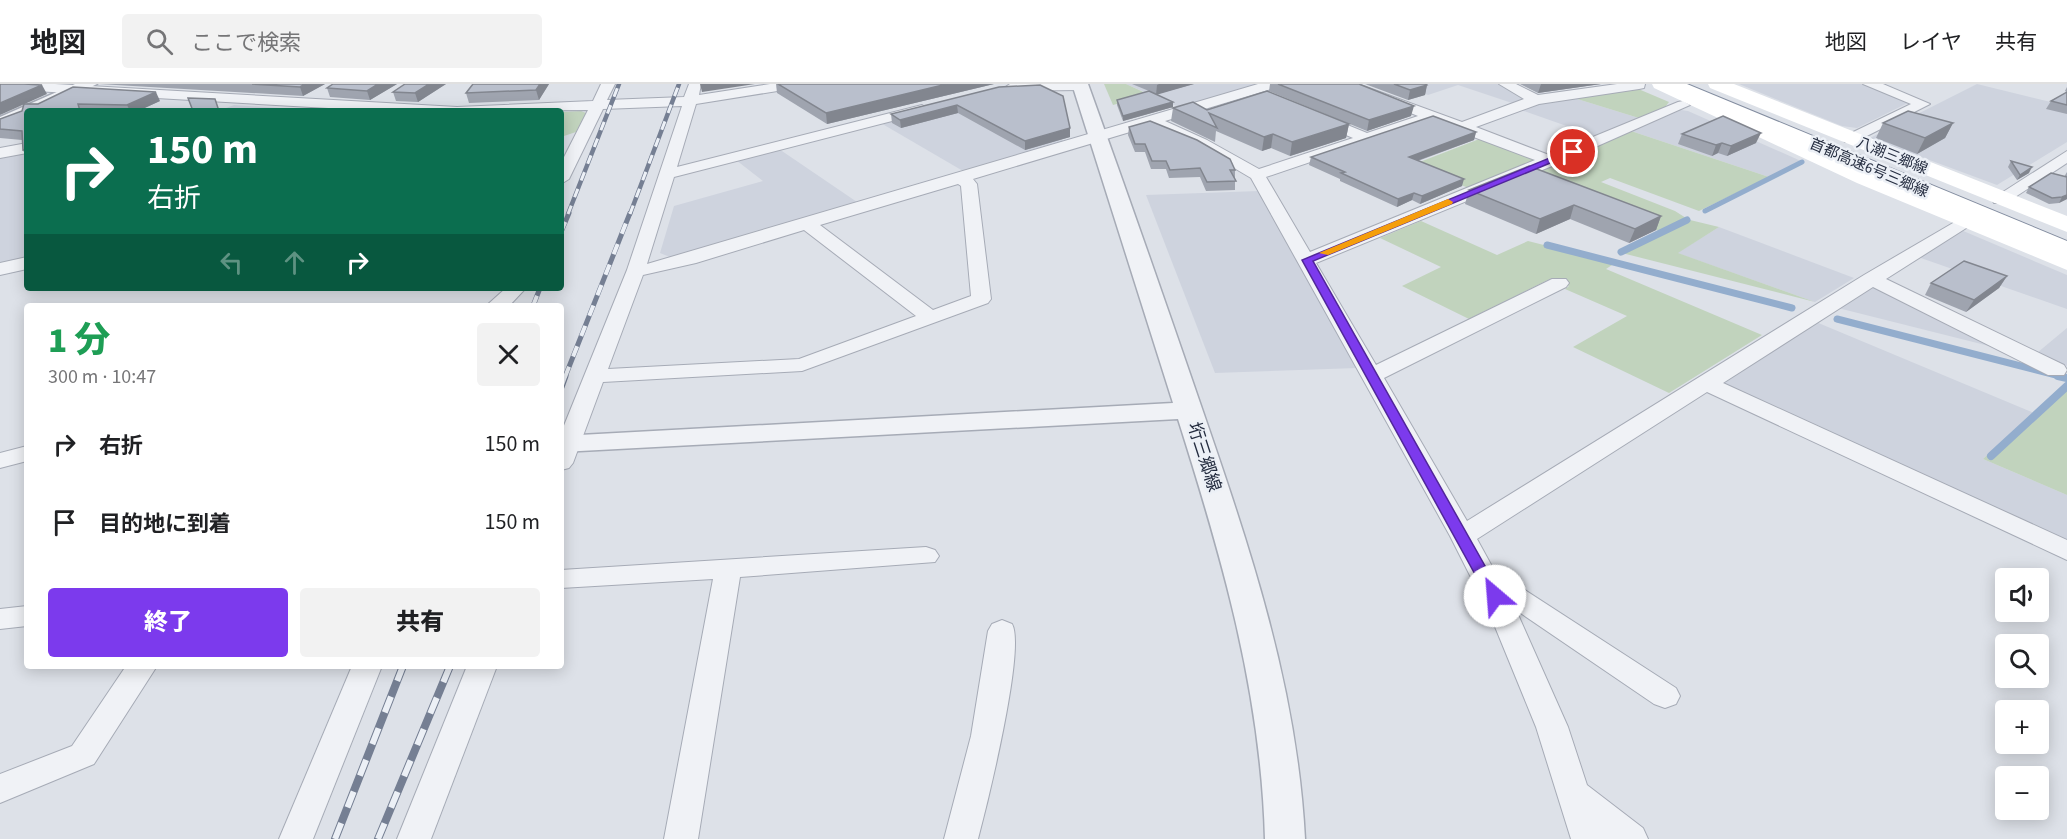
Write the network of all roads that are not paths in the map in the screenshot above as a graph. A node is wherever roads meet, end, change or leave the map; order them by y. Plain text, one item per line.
1 (263, 84) edge
2 (608, 84) edge
3 (796, 84) edge
4 (1345, 84) edge
5 (1506, 84) edge
6 (1642, 84) edge
7 (1661, 84) edge
8 (1698, 84) edge
9 (1711, 84) edge
10 (1717, 84) edge
11 (1870, 84) edge
12 (1080, 85) edge
13 (0, 86) edge
14 (74, 87) edge
15 (331, 89) edge
16 (999, 89) edge
17 (401, 90) edge
18 (693, 92) edge
19 (1272, 92) edge
20 (1677, 94) edge
21 (234, 99) junction
22 (1536, 100) junction
23 (304, 104) junction
24 (942, 104) edge
25 (599, 105) junction
26 (31, 108) edge
27 (216, 108) edge
28 (355, 108) edge
29 (370, 108) edge
30 (531, 108) edge
31 (24, 111) edge
32 (1303, 112) edge
33 (0, 114) edge
34 (1431, 116) junction
35 (1150, 120) junction
36 (0, 123) edge
37 (1462, 127) junction
38 (582, 135) junction
39 (1098, 135) junction
40 (1366, 138) junction
41 (564, 139) edge
42 (1850, 139) junction
43 (24, 149) edge
44 (0, 153) edge
45 (2067, 156) edge
46 (1551, 160) junction
47 (1867, 168) junction
48 (564, 173) edge
49 (666, 173) junction
50 (1257, 175) junction
51 (960, 178) junction
52 (2000, 199) junction
53 (1965, 221) junction
54 (807, 224) junction
55 (2067, 225) edge
56 (2067, 238) edge
57 (2067, 250) edge
58 (1307, 260) junction
59 (2067, 262) edge
60 (24, 264) edge
61 (0, 269) edge
62 (636, 270) junction
63 (1871, 279) junction
64 (1559, 283) dead end
65 (930, 317) junction
66 (2056, 370) dead end
67 (1372, 375) junction
68 (594, 376) junction
69 (1705, 383) junction
70 (1189, 410) junction
71 (564, 450) edge
72 (24, 454) edge
73 (0, 461) edge
74 (1463, 536) junction
75 (2067, 551) edge
76 (926, 556) dead end
77 (728, 569) junction
78 (1484, 575) junction
79 (564, 579) edge
80 (24, 616) edge
81 (0, 619) edge
82 (1002, 631) dead end
83 (140, 669) edge
84 (366, 669) edge
85 (481, 669) edge
86 (1665, 696) dead end
87 (0, 789) edge
88 (1574, 794) junction
89 (296, 839) edge
90 (414, 839) edge
91 (681, 839) edge
92 (961, 839) edge
93 (1285, 839) edge
94 (1588, 839) edge
95 (1631, 839) edge

1 - 21 street
2 - 25 street
3 - 18 street
4 - 34 street
5 - 22 street
6 - 20 main road, 八潮三郷線
6 - 22 street
6 - 47 main road
7 - 47 main road, 八潮三郷線
8 - 47 main road, 首都高速6号三郷線
9 - 47 main road
10 - 42 main road, 八潮三郷線
11 - 42 street
12 - 16 street
12 - 39 street, 垳三郷線
13 - 14 street
14 - 21 street
14 - 26 street
14 - 33 street
15 - 23 street
17 - 29 street
18 - 25 street
18 - 49 street
19 - 35 street
20 - 46 street
20 - 47 main road, 八潮三郷線
20 - 57 main road, 首都高速6号三郷線
21 - 23 street
21 - 27 street
22 - 37 street
23 - 28 street
24 - 49 street
25 - 30 street
25 - 38 street
31 - 36 street
32 - 40 street
34 - 37 street
34 - 40 street
35 - 39 street
35 - 50 street
37 - 46 street
38 - 41 street
38 - 48 street
39 - 51 street
39 - 70 street, 垳三郷線
40 - 50 street
42 - 52 main road, 八潮三郷線
43 - 44 street
45 - 52 street
46 - 58 street
47 - 53 main road, 八潮三郷線
47 - 56 main road, 首都高速6号三郷線
49 - 62 street
50 - 58 street
51 - 54 street
51 - 65 street
52 - 55 main road, 八潮三郷線
53 - 59 main road, 八潮三郷線
53 - 63 street
54 - 62 street
54 - 65 street
58 - 67 street
60 - 61 street
62 - 68 street
63 - 66 street
63 - 69 street
64 - 67 street
65 - 68 street
67 - 74 street
68 - 71 street
69 - 74 street
69 - 75 street
70 - 71 street
70 - 93 street, 垳三郷線
72 - 73 street
74 - 78 street
76 - 77 street
77 - 79 street
77 - 91 street
78 - 86 street
78 - 88 street
80 - 81 street
82 - 92 street
83 - 87 street
84 - 89 street
85 - 90 street
88 - 94 street
88 - 95 street

